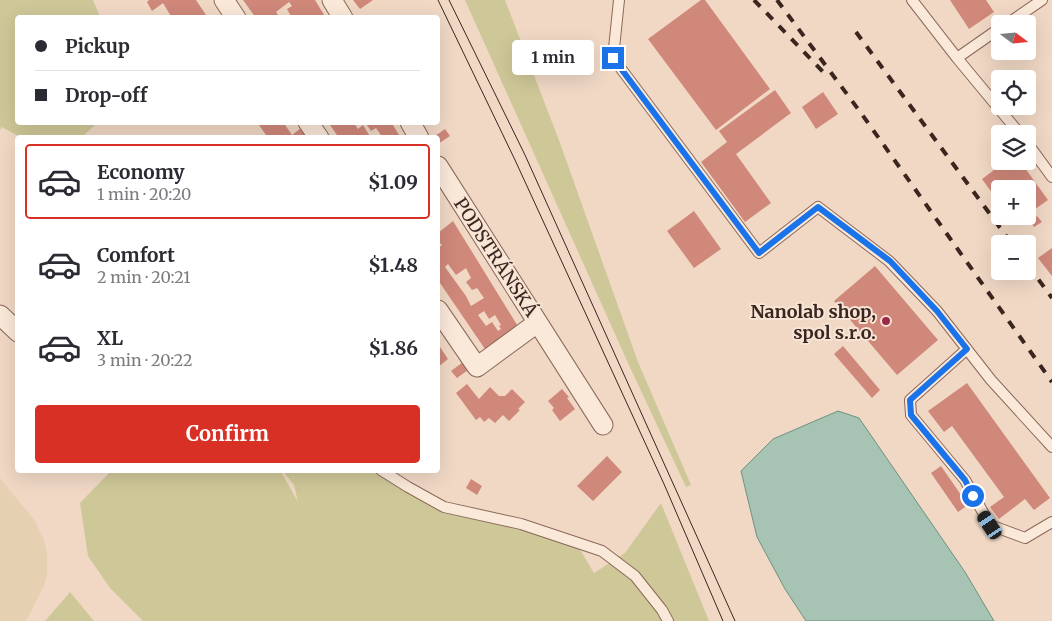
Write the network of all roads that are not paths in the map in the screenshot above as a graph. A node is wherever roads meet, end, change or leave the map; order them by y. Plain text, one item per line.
1 (224, 0) edge
2 (332, 0) edge
3 (619, 0) edge
4 (912, 0) edge
5 (1042, 0) edge
6 (234, 15) edge
7 (341, 15) edge
8 (1020, 15) edge
9 (991, 34) edge
10 (957, 58) junction
11 (1013, 125) edge
12 (1036, 155) edge
13 (440, 169) edge
14 (1052, 177) edge
15 (440, 313) edge
16 (0, 315) edge
17 (538, 323) junction
18 (15, 329) edge
19 (967, 349) junction
20 (603, 425) dead end
21 (1052, 448) edge
22 (386, 473) edge
23 (1052, 522) edge
24 (668, 621) edge

1 - 6 street
2 - 7 street
3 - 19 lane
4 - 10 lane
5 - 8 lane
9 - 10 lane
10 - 11 lane
12 - 14 lane
13 - 17 street, PODSTRÁNSKÁ
15 - 17 street, PODSTRÁNSKÁ
16 - 18 street
17 - 20 street, PODSTRÁNSKÁ
19 - 21 lane
19 - 23 lane
22 - 24 lane

